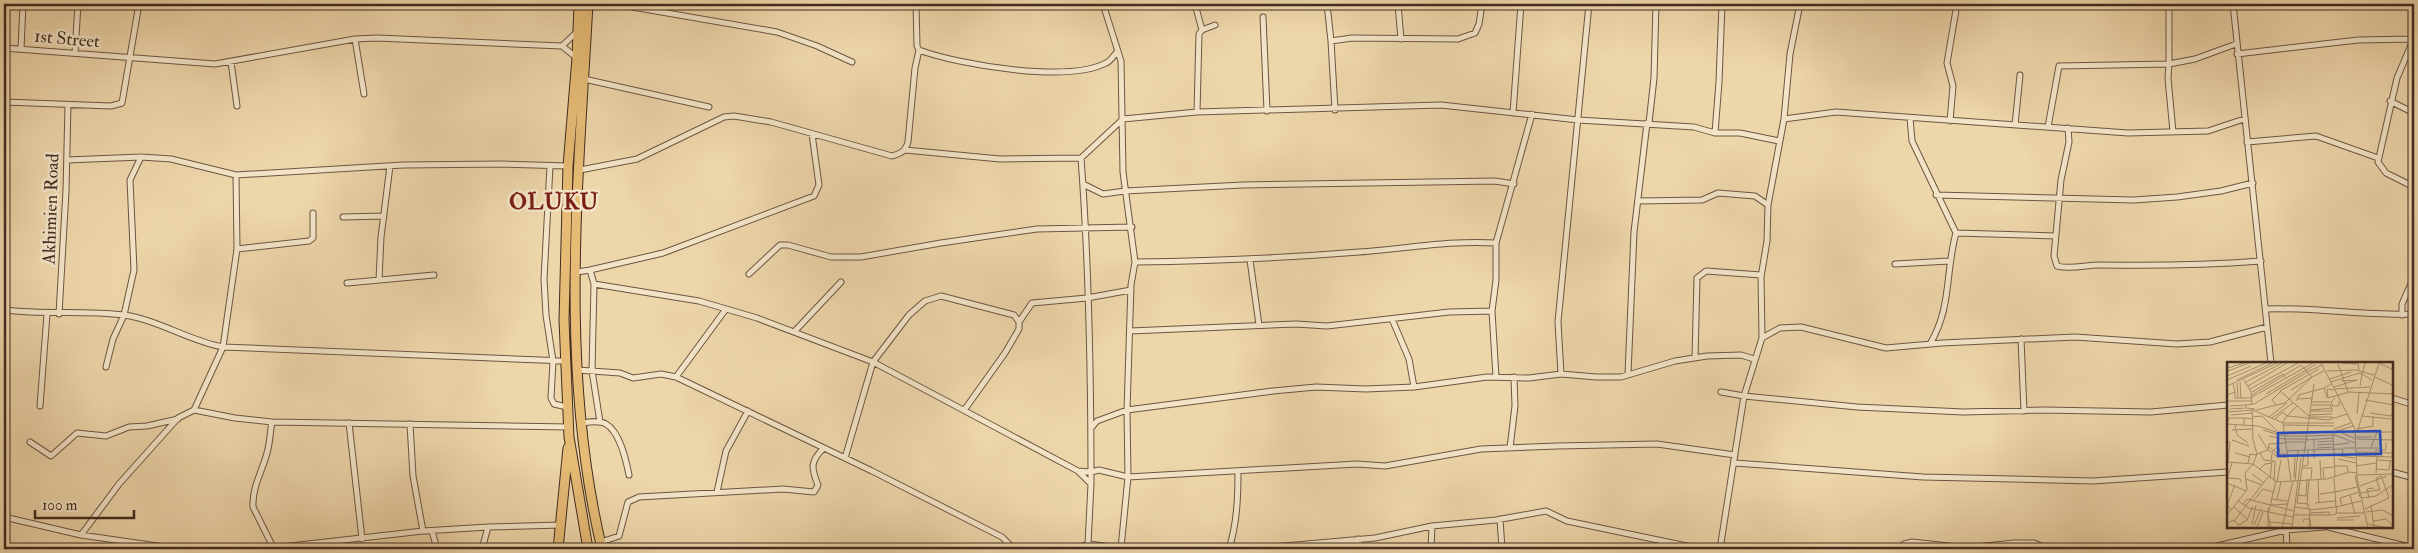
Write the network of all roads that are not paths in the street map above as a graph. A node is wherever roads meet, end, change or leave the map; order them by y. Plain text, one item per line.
1 (23, 4) edge
2 (78, 4) edge
3 (139, 4) edge
4 (579, 4) edge
5 (588, 4) edge
6 (615, 4) edge
7 (916, 4) edge
8 (1103, 4) edge
9 (1195, 4) edge
10 (1327, 4) edge
11 (1398, 4) edge
12 (1482, 4) edge
13 (1520, 4) edge
14 (1589, 4) edge
15 (1656, 4) edge
16 (1722, 4) edge
17 (1800, 4) edge
18 (1957, 4) edge
19 (2169, 4) edge
20 (2232, 4) edge
21 (1263, 17) dead end
22 (1215, 25) dead end
23 (1202, 30) junction
24 (578, 31) junction
25 (2414, 38) edge
26 (355, 39) junction
27 (1400, 39) junction
28 (1331, 41) junction
29 (2236, 44) junction
30 (562, 46) junction
31 (4, 48) edge
32 (20, 49) junction
33 (919, 50) junction
34 (1116, 52) junction
35 (75, 53) junction
36 (2237, 54) junction
37 (128, 58) junction
38 (578, 58) junction
39 (231, 62) junction
40 (852, 62) dead end
41 (2169, 64) junction
42 (2020, 75) dead end
43 (584, 79) junction
44 (364, 94) dead end
45 (2390, 101) junction
46 (4, 102) edge
47 (68, 104) junction
48 (237, 106) dead end
49 (710, 107) dead end
50 (1336, 110) junction
51 (1267, 111) junction
52 (1197, 112) junction
53 (1513, 113) junction
54 (2414, 113) edge
55 (1532, 114) junction
56 (1910, 118) junction
57 (2244, 118) junction
58 (1123, 119) junction
59 (1784, 119) junction
60 (1578, 120) junction
61 (1950, 121) junction
62 (1648, 123) junction
63 (2015, 125) junction
64 (2048, 127) junction
65 (2068, 128) junction
66 (1715, 132) junction
67 (2172, 132) junction
68 (812, 134) junction
69 (1779, 141) junction
70 (2247, 142) junction
71 (906, 150) junction
72 (141, 158) junction
73 (1081, 158) junction
74 (2378, 158) junction
75 (67, 160) junction
76 (390, 166) junction
77 (550, 166) junction
78 (568, 166) junction
79 (580, 170) junction
80 (236, 175) junction
81 (2253, 183) junction
82 (1083, 184) junction
83 (1514, 184) junction
84 (2414, 187) edge
85 (1125, 191) junction
86 (1936, 195) junction
87 (2059, 197) junction
88 (1638, 200) junction
89 (1768, 205) junction
90 (313, 213) dead end
91 (384, 216) junction
92 (342, 217) dead end
93 (1132, 227) junction
94 (1086, 228) junction
95 (1956, 233) junction
96 (2056, 236) junction
97 (1496, 243) junction
98 (237, 249) junction
99 (1250, 260) junction
100 (1949, 261) junction
101 (2261, 261) junction
102 (1135, 262) junction
103 (1895, 264) dead end
104 (590, 270) junction
105 (577, 272) junction
106 (749, 274) dead end
107 (434, 275) dead end
108 (1761, 275) junction
109 (2414, 277) edge
110 (379, 280) junction
111 (842, 282) dead end
112 (348, 283) dead end
113 (594, 284) junction
114 (1131, 290) junction
115 (1087, 298) junction
116 (726, 309) junction
117 (2266, 309) junction
118 (4, 310) edge
119 (1492, 312) junction
120 (47, 314) junction
121 (59, 314) junction
122 (2414, 314) edge
123 (124, 315) junction
124 (2402, 315) junction
125 (1392, 318) junction
126 (1019, 322) junction
127 (1259, 325) junction
128 (2267, 327) junction
129 (1130, 331) junction
130 (794, 332) junction
131 (1762, 338) junction
132 (2021, 340) junction
133 (1930, 344) junction
134 (223, 347) junction
135 (1695, 358) junction
136 (1754, 359) junction
137 (553, 361) junction
138 (566, 361) junction
139 (873, 362) junction
140 (2271, 362) edge
141 (106, 367) dead end
142 (577, 370) junction
143 (592, 371) junction
144 (1561, 374) junction
145 (1628, 374) junction
146 (1496, 376) junction
147 (676, 377) junction
148 (1514, 377) junction
149 (1414, 387) junction
150 (1721, 392) dead end
151 (1744, 396) junction
152 (2393, 398) edge
153 (2227, 405) edge
154 (40, 406) dead end
155 (2414, 406) edge
156 (567, 407) junction
157 (964, 409) junction
158 (194, 410) junction
159 (1127, 410) junction
160 (748, 411) junction
161 (2024, 411) junction
162 (178, 418) junction
163 (272, 422) junction
164 (600, 422) junction
165 (349, 423) junction
166 (582, 423) junction
167 (410, 424) junction
168 (1092, 426) junction
169 (568, 427) junction
170 (569, 438) junction
171 (30, 442) dead end
172 (824, 448) junction
173 (1510, 448) junction
174 (1735, 455) junction
175 (845, 458) junction
176 (1734, 463) junction
177 (1078, 471) junction
178 (1091, 472) junction
179 (1238, 472) junction
180 (2227, 472) edge
181 (2393, 472) edge
182 (629, 475) dead end
183 (1128, 477) junction
184 (2414, 478) edge
185 (1091, 484) junction
186 (716, 492) junction
187 (4, 517) edge
188 (1500, 519) junction
189 (560, 525) junction
190 (1432, 526) junction
191 (488, 527) junction
192 (2286, 528) edge
193 (2330, 528) edge
194 (423, 531) junction
195 (432, 531) junction
196 (81, 536) junction
197 (362, 539) junction
198 (1358, 539) junction
199 (1304, 543) junction
200 (1088, 544) junction
201 (602, 546) edge
202 (1122, 548) junction
203 (2414, 548) edge
204 (178, 549) edge
205 (264, 549) edge
206 (274, 549) edge
207 (437, 549) edge
208 (482, 549) edge
209 (558, 549) edge
210 (588, 549) edge
211 (1014, 549) edge
212 (1078, 549) edge
213 (1129, 549) edge
214 (1197, 549) edge
215 (1229, 549) edge
216 (1249, 549) edge
217 (1304, 549) edge
218 (1360, 549) edge
219 (1431, 549) edge
220 (1502, 549) edge
221 (1721, 549) edge
222 (1900, 549) edge
223 (2042, 549) edge
224 (2204, 549) edge
225 (2287, 549) edge

1 - 32 street
2 - 35 street
3 - 37 street
4 - 24 highway
5 - 43 highway
6 - 40 street
7 - 33 street
8 - 34 street
9 - 23 street
10 - 28 street
11 - 27 street
12 - 27 street
13 - 53 street
14 - 60 street
15 - 62 street
16 - 66 street
17 - 59 street
18 - 61 street
19 - 41 street
20 - 29 street
21 - 51 street
22 - 23 street
23 - 52 street
24 - 30 street
24 - 38 highway
25 - 36 street
25 - 45 street
26 - 30 street, 1st Street
26 - 39 street, 1st Street
26 - 44 street
27 - 28 street
28 - 50 street
29 - 36 street
29 - 41 street
30 - 38 street
31 - 32 street, 1st Street
32 - 35 street, 1st Street
33 - 34 street
33 - 71 street
34 - 58 street
35 - 37 street, 1st Street
36 - 57 street
37 - 39 street, 1st Street
37 - 47 street
38 - 78 highway
39 - 48 street
41 - 64 street
41 - 67 street
42 - 63 street
43 - 49 street
43 - 79 highway
45 - 54 street
45 - 74 street
46 - 47 street
47 - 75 street, Akhimien Road
50 - 51 street
50 - 53 street
51 - 52 street
52 - 58 street
53 - 55 street
55 - 60 street
55 - 83 street
56 - 59 street
56 - 61 street
56 - 86 street
57 - 67 street
57 - 70 street
58 - 73 street
58 - 85 street
59 - 69 street
60 - 62 street
60 - 144 street
61 - 63 street
62 - 66 street
62 - 88 street
63 - 64 street
64 - 65 street
65 - 67 street
65 - 87 street
66 - 69 street
68 - 71 street
68 - 79 street
68 - 104 street
69 - 89 street
70 - 74 street
70 - 81 street
71 - 73 street
72 - 75 street
72 - 80 street
72 - 123 street
73 - 82 street
74 - 84 street
75 - 121 street, Akhimien Road
76 - 77 street
76 - 80 street
76 - 91 street
77 - 78 street
77 - 137 street
78 - 138 highway
79 - 105 highway
80 - 98 street
81 - 87 street
81 - 101 street
82 - 85 street
82 - 94 street
83 - 85 street
83 - 97 street
85 - 93 street
86 - 87 street
86 - 95 street
87 - 96 street
88 - 89 street
88 - 145 street
89 - 108 street
90 - 98 street
91 - 92 street
91 - 110 street
93 - 94 street
93 - 102 street
94 - 106 street
94 - 115 street
95 - 96 street
95 - 100 street
96 - 101 street
97 - 99 street
97 - 119 street
98 - 134 street
99 - 102 street
99 - 127 street
100 - 103 street
100 - 133 street
101 - 117 street
102 - 114 street
104 - 105 street
104 - 113 street
105 - 142 highway
107 - 110 street
108 - 131 street
108 - 135 street
109 - 124 street
110 - 112 street
111 - 130 street
113 - 116 street
113 - 143 street
114 - 115 street
114 - 129 street
115 - 126 street
115 - 168 street
116 - 130 street
116 - 147 street
117 - 124 street
117 - 128 street
118 - 120 street
119 - 125 street
119 - 146 street
120 - 121 street
120 - 154 street
121 - 123 street
122 - 124 street
123 - 134 street
123 - 141 street
125 - 127 street
125 - 149 street
126 - 139 street
126 - 157 street
127 - 129 street
128 - 132 street
128 - 140 street
129 - 159 street
130 - 139 street
131 - 133 street
131 - 136 street
132 - 133 street
132 - 161 street
134 - 137 street
134 - 158 street
135 - 136 street
135 - 145 street
136 - 151 street
137 - 138 street
137 - 156 street
138 - 156 highway
139 - 157 street
139 - 175 street
142 - 143 street
142 - 166 highway
143 - 147 street
143 - 164 street
144 - 145 street
144 - 148 street
146 - 148 street
146 - 149 street
147 - 160 street
148 - 173 street
149 - 159 street
150 - 151 street
151 - 161 street
151 - 174 street
152 - 155 street
153 - 161 street
156 - 169 highway
157 - 177 street
158 - 162 street
158 - 163 street
159 - 168 street
159 - 183 street
160 - 172 street
160 - 186 street
162 - 171 street
162 - 196 street
163 - 165 street
163 - 206 street
164 - 166 street
164 - 182 street
165 - 167 street
165 - 197 street
166 - 201 highway
167 - 169 street
167 - 194 street
168 - 178 street
169 - 170 highway
170 - 189 highway
170 - 210 highway
172 - 175 street
172 - 186 street
173 - 174 street
173 - 179 street
174 - 176 street
175 - 211 street
176 - 180 street
176 - 221 street
177 - 178 street
177 - 185 street
178 - 183 street
178 - 185 street
179 - 183 street
179 - 215 street
181 - 184 street
183 - 202 street
185 - 200 street
186 - 201 street
187 - 196 street
188 - 190 street
188 - 220 street
188 - 221 street
189 - 191 street
189 - 209 highway
190 - 198 street
190 - 219 street
191 - 195 street
191 - 208 street
192 - 224 street
192 - 225 street
193 - 203 street
194 - 195 street
194 - 197 street
195 - 207 street
196 - 204 street
197 - 206 street
198 - 199 street
198 - 218 street
199 - 216 street
199 - 217 street
200 - 202 street
200 - 212 street
202 - 213 street
205 - 206 street
213 - 214 street
222 - 223 street

